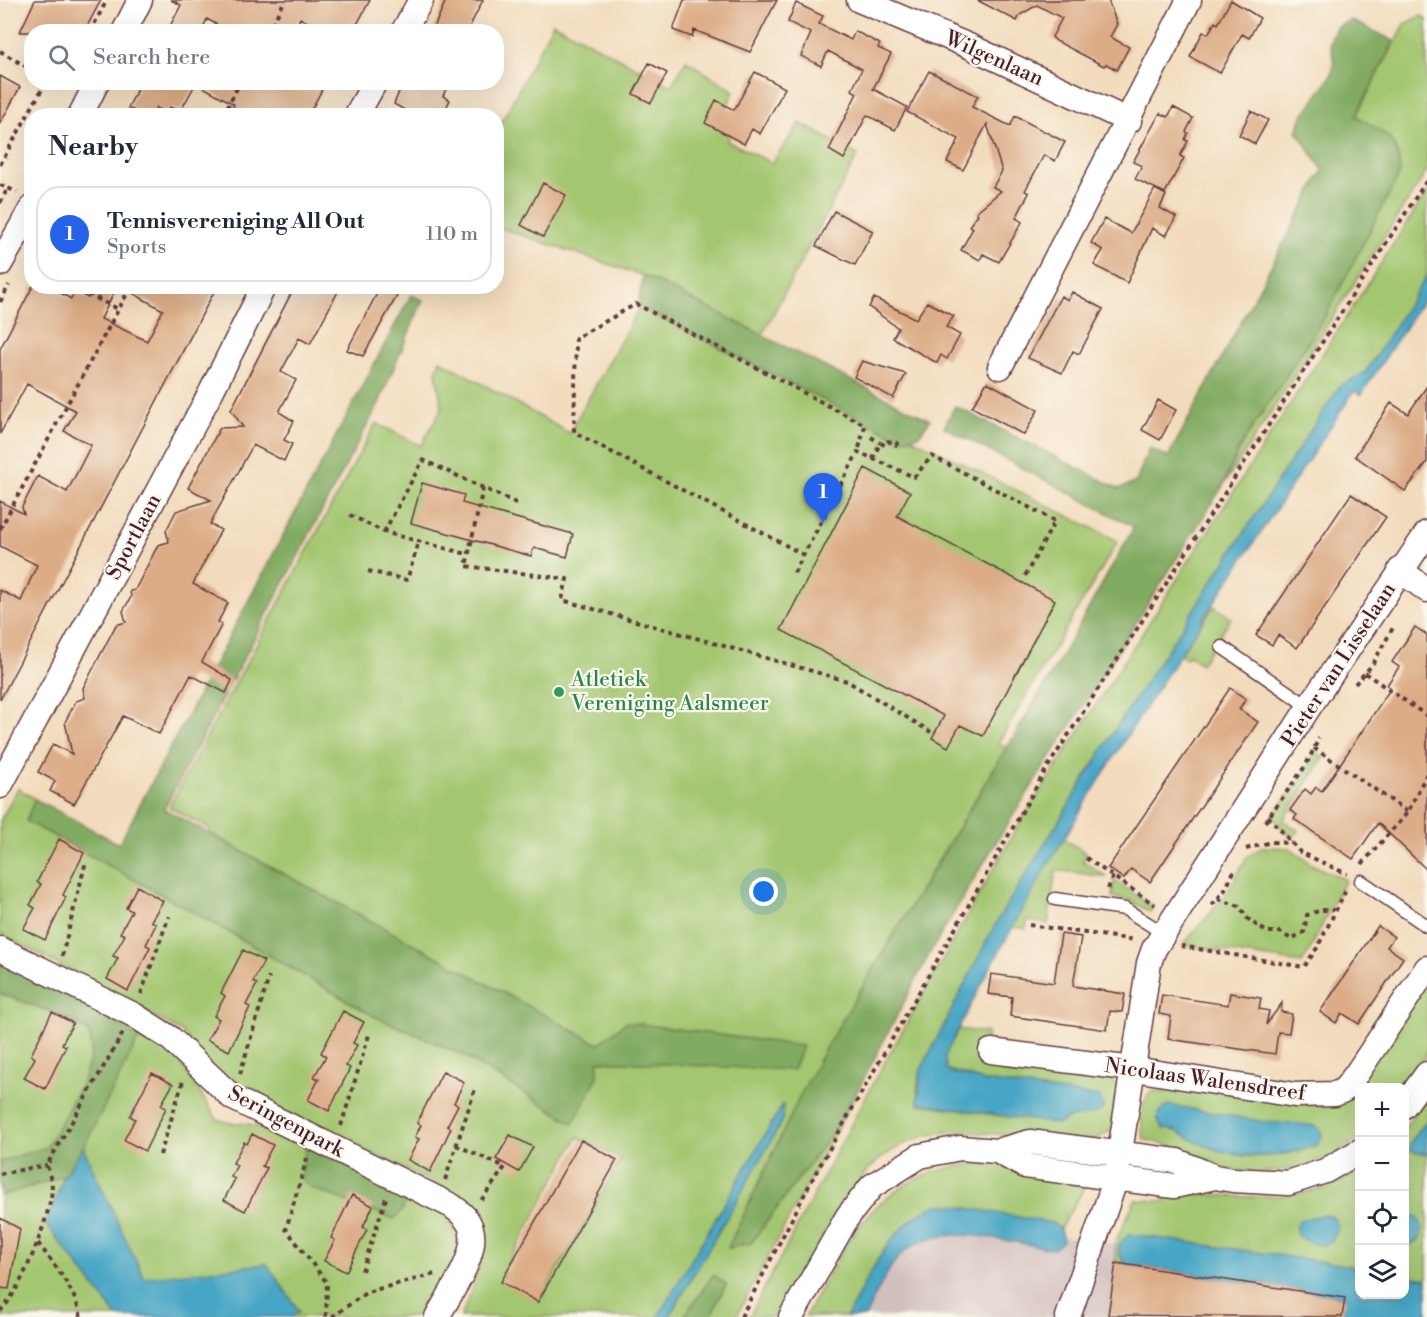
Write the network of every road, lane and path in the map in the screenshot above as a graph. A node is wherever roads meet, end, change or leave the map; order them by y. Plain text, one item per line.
1 (107, 0) edge
2 (141, 0) edge
3 (285, 0) edge
4 (421, 0) edge
5 (859, 0) edge
6 (1190, 0) edge
7 (94, 24) edge
8 (128, 24) edge
9 (272, 24) edge
10 (408, 24) edge
11 (0, 51) edge
12 (24, 65) edge
13 (42, 90) edge
14 (93, 90) edge
15 (236, 90) edge
16 (371, 90) edge
17 (32, 108) edge
18 (84, 108) edge
19 (227, 108) edge
20 (360, 108) edge
21 (1128, 121) junction
22 (24, 122) edge
23 (0, 165) edge
24 (1427, 180) edge
25 (8, 188) dead end
26 (0, 203) edge
27 (24, 222) edge
28 (0, 264) edge
29 (88, 294) edge
30 (126, 294) edge
31 (260, 294) edge
32 (118, 309) junction
33 (1000, 367) dead end
34 (871, 437) dead end
35 (900, 440) dead end
36 (880, 442) junction
37 (858, 452) junction
38 (873, 459) junction
39 (483, 488) junction
40 (518, 504) dead end
41 (350, 515) dead end
42 (0, 529) edge
43 (384, 532) junction
44 (1427, 533) edge
45 (419, 541) junction
46 (467, 554) junction
47 (804, 555) junction
48 (1400, 570) junction
49 (368, 571) dead end
50 (794, 573) dead end
51 (1025, 576) dead end
52 (1427, 590) edge
53 (1222, 647) dead end
54 (1365, 673) dead end
55 (1309, 707) junction
56 (1427, 716) edge
57 (931, 732) dead end
58 (1294, 733) junction
59 (1427, 773) edge
60 (0, 786) edge
61 (1251, 797) junction
62 (1408, 812) junction
63 (1292, 843) junction
64 (1246, 849) dead end
65 (1086, 858) dead end
66 (86, 861) dead end
67 (1357, 879) junction
68 (1218, 898) dead end
69 (1055, 899) dead end
70 (1334, 910) junction
71 (169, 916) dead end
72 (1029, 925) dead end
73 (1427, 926) edge
74 (1165, 931) junction
75 (0, 949) edge
76 (1427, 968) edge
77 (268, 977) dead end
78 (56, 978) junction
79 (134, 1015) junction
80 (369, 1035) dead end
81 (991, 1051) dead end
82 (190, 1057) junction
83 (1134, 1069) junction
84 (1427, 1074) edge
85 (475, 1089) dead end
86 (233, 1098) junction
87 (1409, 1099) edge
88 (324, 1143) junction
89 (456, 1145) junction
90 (997, 1151) junction
91 (1121, 1154) junction
92 (1355, 1154) edge
93 (160, 1155) dead end
94 (47, 1165) junction
95 (0, 1174) edge
96 (394, 1176) junction
97 (1215, 1177) junction
98 (1116, 1178) junction
99 (438, 1198) junction
100 (468, 1220) junction
101 (38, 1243) junction
102 (362, 1271) dead end
103 (460, 1274) junction
104 (0, 1311) edge
105 (81, 1317) edge
106 (326, 1317) edge
107 (332, 1317) edge
108 (437, 1317) edge
109 (741, 1317) edge
110 (791, 1317) edge
111 (1068, 1317) edge

1 - 7 path
2 - 8 street
3 - 9 path
4 - 10 street
5 - 21 street, Wilgenlaan
6 - 21 street
11 - 12 path
13 - 17 path
14 - 18 street
15 - 19 path
16 - 20 street
21 - 33 street
22 - 23 path
24 - 109 path
25 - 26 path
27 - 28 street
29 - 32 path
30 - 32 path
31 - 60 street, Sportlaan
32 - 42 path
34 - 36 path
35 - 36 path
36 - 38 path
37 - 38 path
37 - 47 path
37 - 47 path
38 - 51 path
39 - 40 path
39 - 43 path
39 - 46 path
41 - 43 path
43 - 45 path
44 - 48 street, Pieter van Lisselaan
45 - 46 path
45 - 49 path
46 - 57 path
47 - 50 path
48 - 52 street
48 - 55 street, Pieter van Lisselaan
53 - 55 lane
54 - 56 path
55 - 58 street, Pieter van Lisselaan
58 - 61 street, Pieter van Lisselaan
58 - 62 path
59 - 62 path
61 - 63 path
61 - 74 street, Pieter van Lisselaan
62 - 67 path
63 - 64 path
63 - 67 path
65 - 74 path
66 - 78 path
67 - 70 path
67 - 73 lane
68 - 70 path
69 - 74 lane
70 - 74 path
71 - 79 path
72 - 74 path
74 - 83 street, Pieter van Lisselaan
75 - 78 street, Seringenpark
76 - 83 street, Nicolaas Walensdreef
77 - 86 path
78 - 79 street, Seringenpark
79 - 82 street, Seringenpark
79 - 94 path
80 - 88 path
81 - 83 street, Nicolaas Walensdreef
82 - 86 street, Seringenpark
82 - 93 path
83 - 91 street, Pieter van Lisselaan
84 - 87 street
85 - 89 path
86 - 88 street, Seringenpark
88 - 96 street, Seringenpark
88 - 106 path
89 - 99 path
89 - 100 path
90 - 91 street
90 - 98 street
90 - 110 street
91 - 97 street
91 - 98 street, Pieter van Lisselaan
92 - 97 street
94 - 95 path
94 - 101 path
96 - 99 street, Seringenpark
96 - 102 path
97 - 98 street
98 - 111 street, Pieter van Lisselaan
99 - 100 street, Seringenpark
100 - 103 street
101 - 104 path
101 - 105 path
103 - 107 path
103 - 108 street

